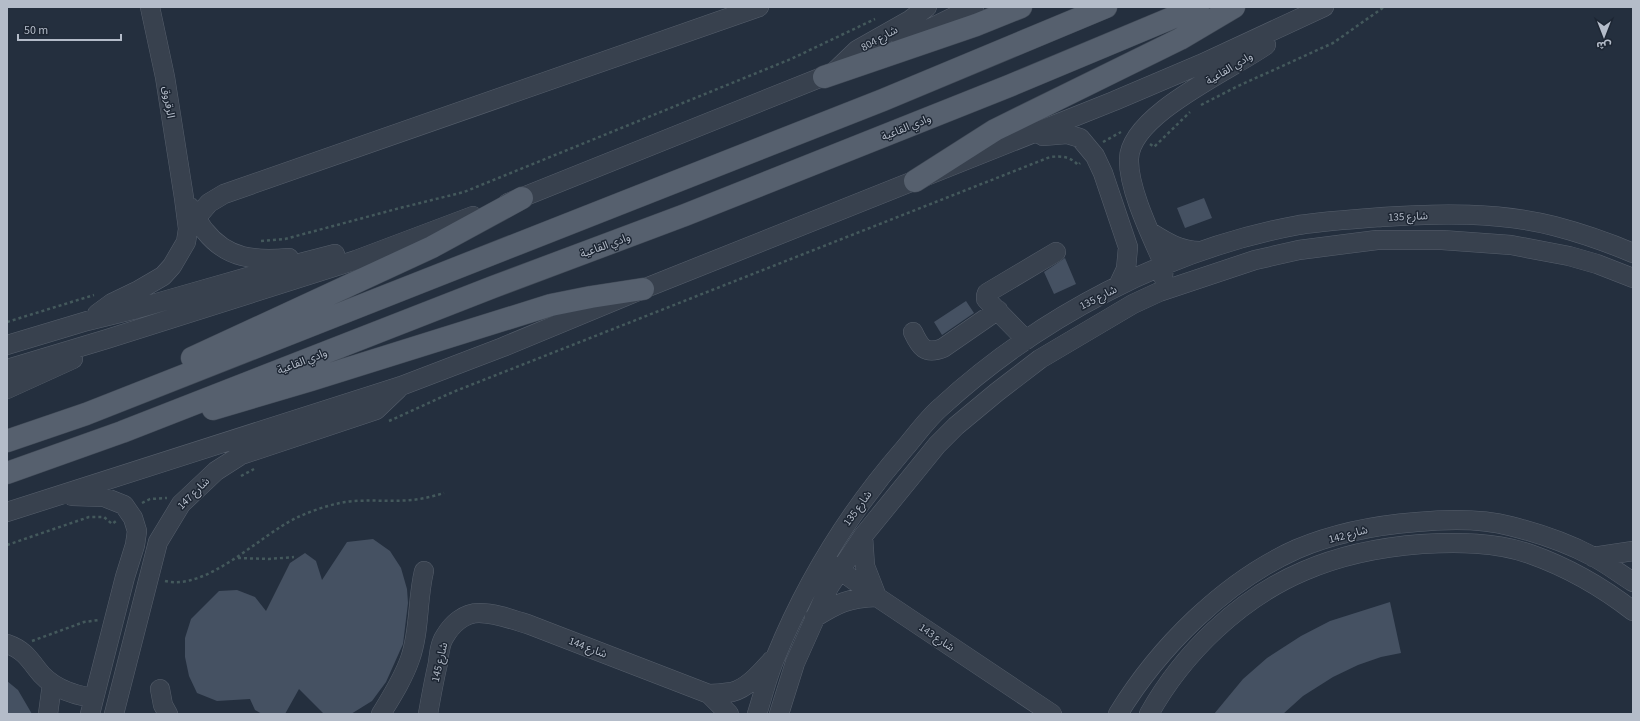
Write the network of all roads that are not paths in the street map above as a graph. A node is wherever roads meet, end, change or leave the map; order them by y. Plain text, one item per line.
1 (150, 7) edge
2 (759, 7) edge
3 (927, 7) edge
4 (974, 7) edge
5 (1021, 7) edge
6 (1106, 7) edge
7 (1198, 7) edge
8 (1234, 7) edge
9 (1324, 7) edge
10 (1300, 19) junction
11 (829, 74) junction
12 (1022, 139) junction
13 (915, 181) junction
14 (184, 198) junction
15 (522, 198) junction
16 (197, 218) junction
17 (440, 229) junction
18 (1150, 232) junction
19 (1203, 251) junction
20 (1056, 252) dead end
21 (1633, 252) edge
22 (332, 254) junction
23 (1164, 265) junction
24 (1633, 278) edge
25 (1118, 286) junction
26 (643, 289) junction
27 (1159, 292) junction
28 (998, 310) junction
29 (88, 321) junction
30 (913, 332) dead end
31 (107, 339) junction
32 (1026, 340) junction
33 (7, 345) edge
34 (7, 369) edge
35 (401, 386) junction
36 (7, 389) edge
37 (122, 432) junction
38 (16, 437) edge
39 (7, 473) edge
40 (57, 496) junction
41 (7, 512) edge
42 (863, 536) junction
43 (1633, 550) edge
44 (1593, 556) junction
45 (824, 558) junction
46 (840, 570) junction
47 (424, 571) dead end
48 (1633, 582) edge
49 (877, 597) junction
50 (1633, 611) edge
51 (464, 617) joint
52 (814, 618) junction
53 (14, 647) edge
54 (775, 658) junction
55 (52, 684) junction
56 (160, 689) dead end
57 (710, 694) junction
58 (92, 706) edge
59 (1121, 709) edge
60 (116, 711) edge
61 (48, 714) edge
62 (168, 714) edge
63 (381, 714) edge
64 (428, 714) edge
65 (729, 714) edge
66 (757, 714) edge
67 (779, 714) edge
68 (1052, 714) edge
69 (1107, 714) edge
70 (1149, 714) edge

1 - 14 street, الرقروق
2 - 16 street
3 - 11 street, شارع 804
4 - 11 street
5 - 11 main road
6 - 38 main road
7 - 37 main road, وادي القاعية
8 - 13 main road
9 - 10 street, وادي القاعية
10 - 12 street, وادي القاعية
10 - 18 street, وادي القاعية
11 - 15 street
12 - 13 street, وادي القاعية
12 - 25 street, وادي القاعية
13 - 26 street, وادي القاعية
14 - 16 street, الرقروق
14 - 29 street, الرقروق
15 - 17 street
15 - 38 main road
16 - 22 street, الرقروق
17 - 22 street
17 - 31 street
18 - 19 street
18 - 23 street, وادي القاعية
19 - 21 street, شارع 135
19 - 23 street, شارع 135
20 - 28 street
22 - 29 street
23 - 25 street, شارع 135
23 - 27 street, وادي القاعية
24 - 27 street, شارع 135
25 - 32 street, شارع 135
26 - 35 street, وادي القاعية
26 - 37 main road
27 - 42 street, شارع 135
28 - 30 street
28 - 32 street
29 - 33 street
31 - 34 street
31 - 36 street
32 - 45 street, شارع 135
35 - 40 street, وادي القاعية
35 - 60 street, شارع 147
37 - 39 main road, وادي القاعية
40 - 41 street, وادي القاعية
40 - 58 street
42 - 46 street, شارع 135
42 - 49 street
43 - 44 street
44 - 48 street, شارع 142
44 - 59 street, شارع 142
45 - 46 street, شارع 143
45 - 54 street, شارع 135
46 - 49 street, شارع 143
46 - 52 street, شارع 135
47 - 63 street
49 - 52 street
49 - 68 street, شارع 143
50 - 70 street, شارع 142
51 - 57 street, شارع 144
51 - 64 street, شارع 145
52 - 67 street, شارع 135
53 - 55 street
54 - 57 street, شارع 144
54 - 66 street, شارع 135
55 - 58 street
55 - 61 street
56 - 62 street
57 - 65 street, شارع 144
59 - 69 street

